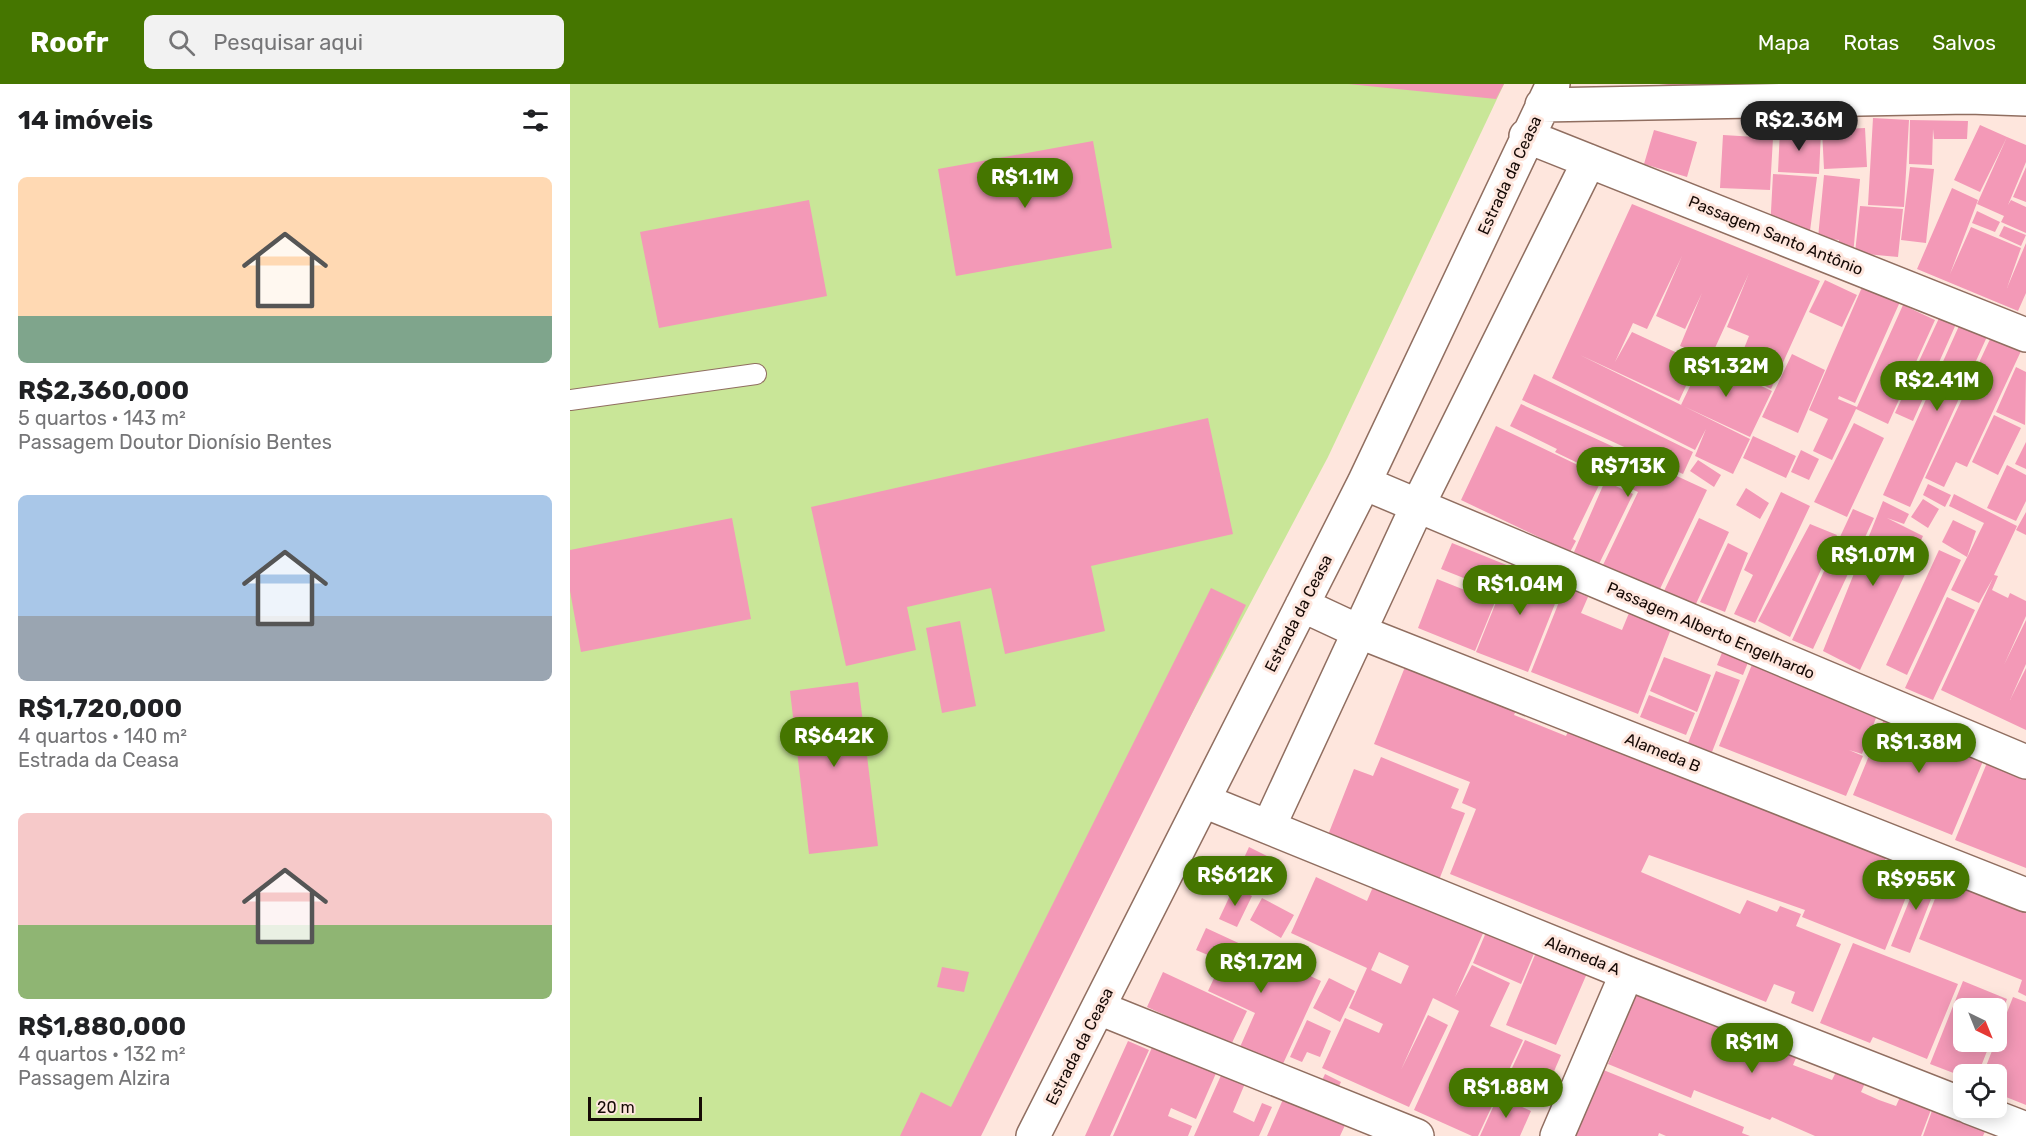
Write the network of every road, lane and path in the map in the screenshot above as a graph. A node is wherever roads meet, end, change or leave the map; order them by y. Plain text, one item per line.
1 (1547, 94) edge
2 (2026, 99) edge
3 (1526, 136) junction
4 (1589, 161) junction
5 (2026, 335) edge
6 (756, 374) dead end
7 (570, 400) edge
8 (1364, 483) junction
9 (1417, 507) junction
10 (1302, 605) junction
11 (1360, 632) junction
12 (2026, 762) edge
13 (1204, 801) junction
14 (1269, 826) junction
15 (2026, 896) edge
16 (1627, 973) junction
17 (1099, 1008) junction
18 (1953, 1101) edge
19 (1996, 1118) edge
20 (2026, 1130) edge
21 (1033, 1136) edge
22 (1417, 1136) edge
23 (1557, 1136) edge

1 - 2 street
1 - 3 street, Estrada da Ceasa
3 - 4 street, Passagem Santo Antônio
3 - 8 street, Estrada da Ceasa
4 - 5 street, Passagem Santo Antônio
4 - 9 street
6 - 7 lane
8 - 9 street, Passagem Alberto Engelhardo
8 - 10 street, Estrada da Ceasa
9 - 11 street
9 - 12 street, Passagem Alberto Engelhardo
10 - 11 street, Alameda B
10 - 13 street, Estrada da Ceasa
11 - 14 street
11 - 15 street, Alameda B
13 - 14 street, Alameda A
13 - 17 street, Estrada da Ceasa
14 - 16 street, Alameda A
16 - 18 street, Alameda A
16 - 23 street
17 - 21 street, Estrada da Ceasa
17 - 22 street
19 - 20 street

